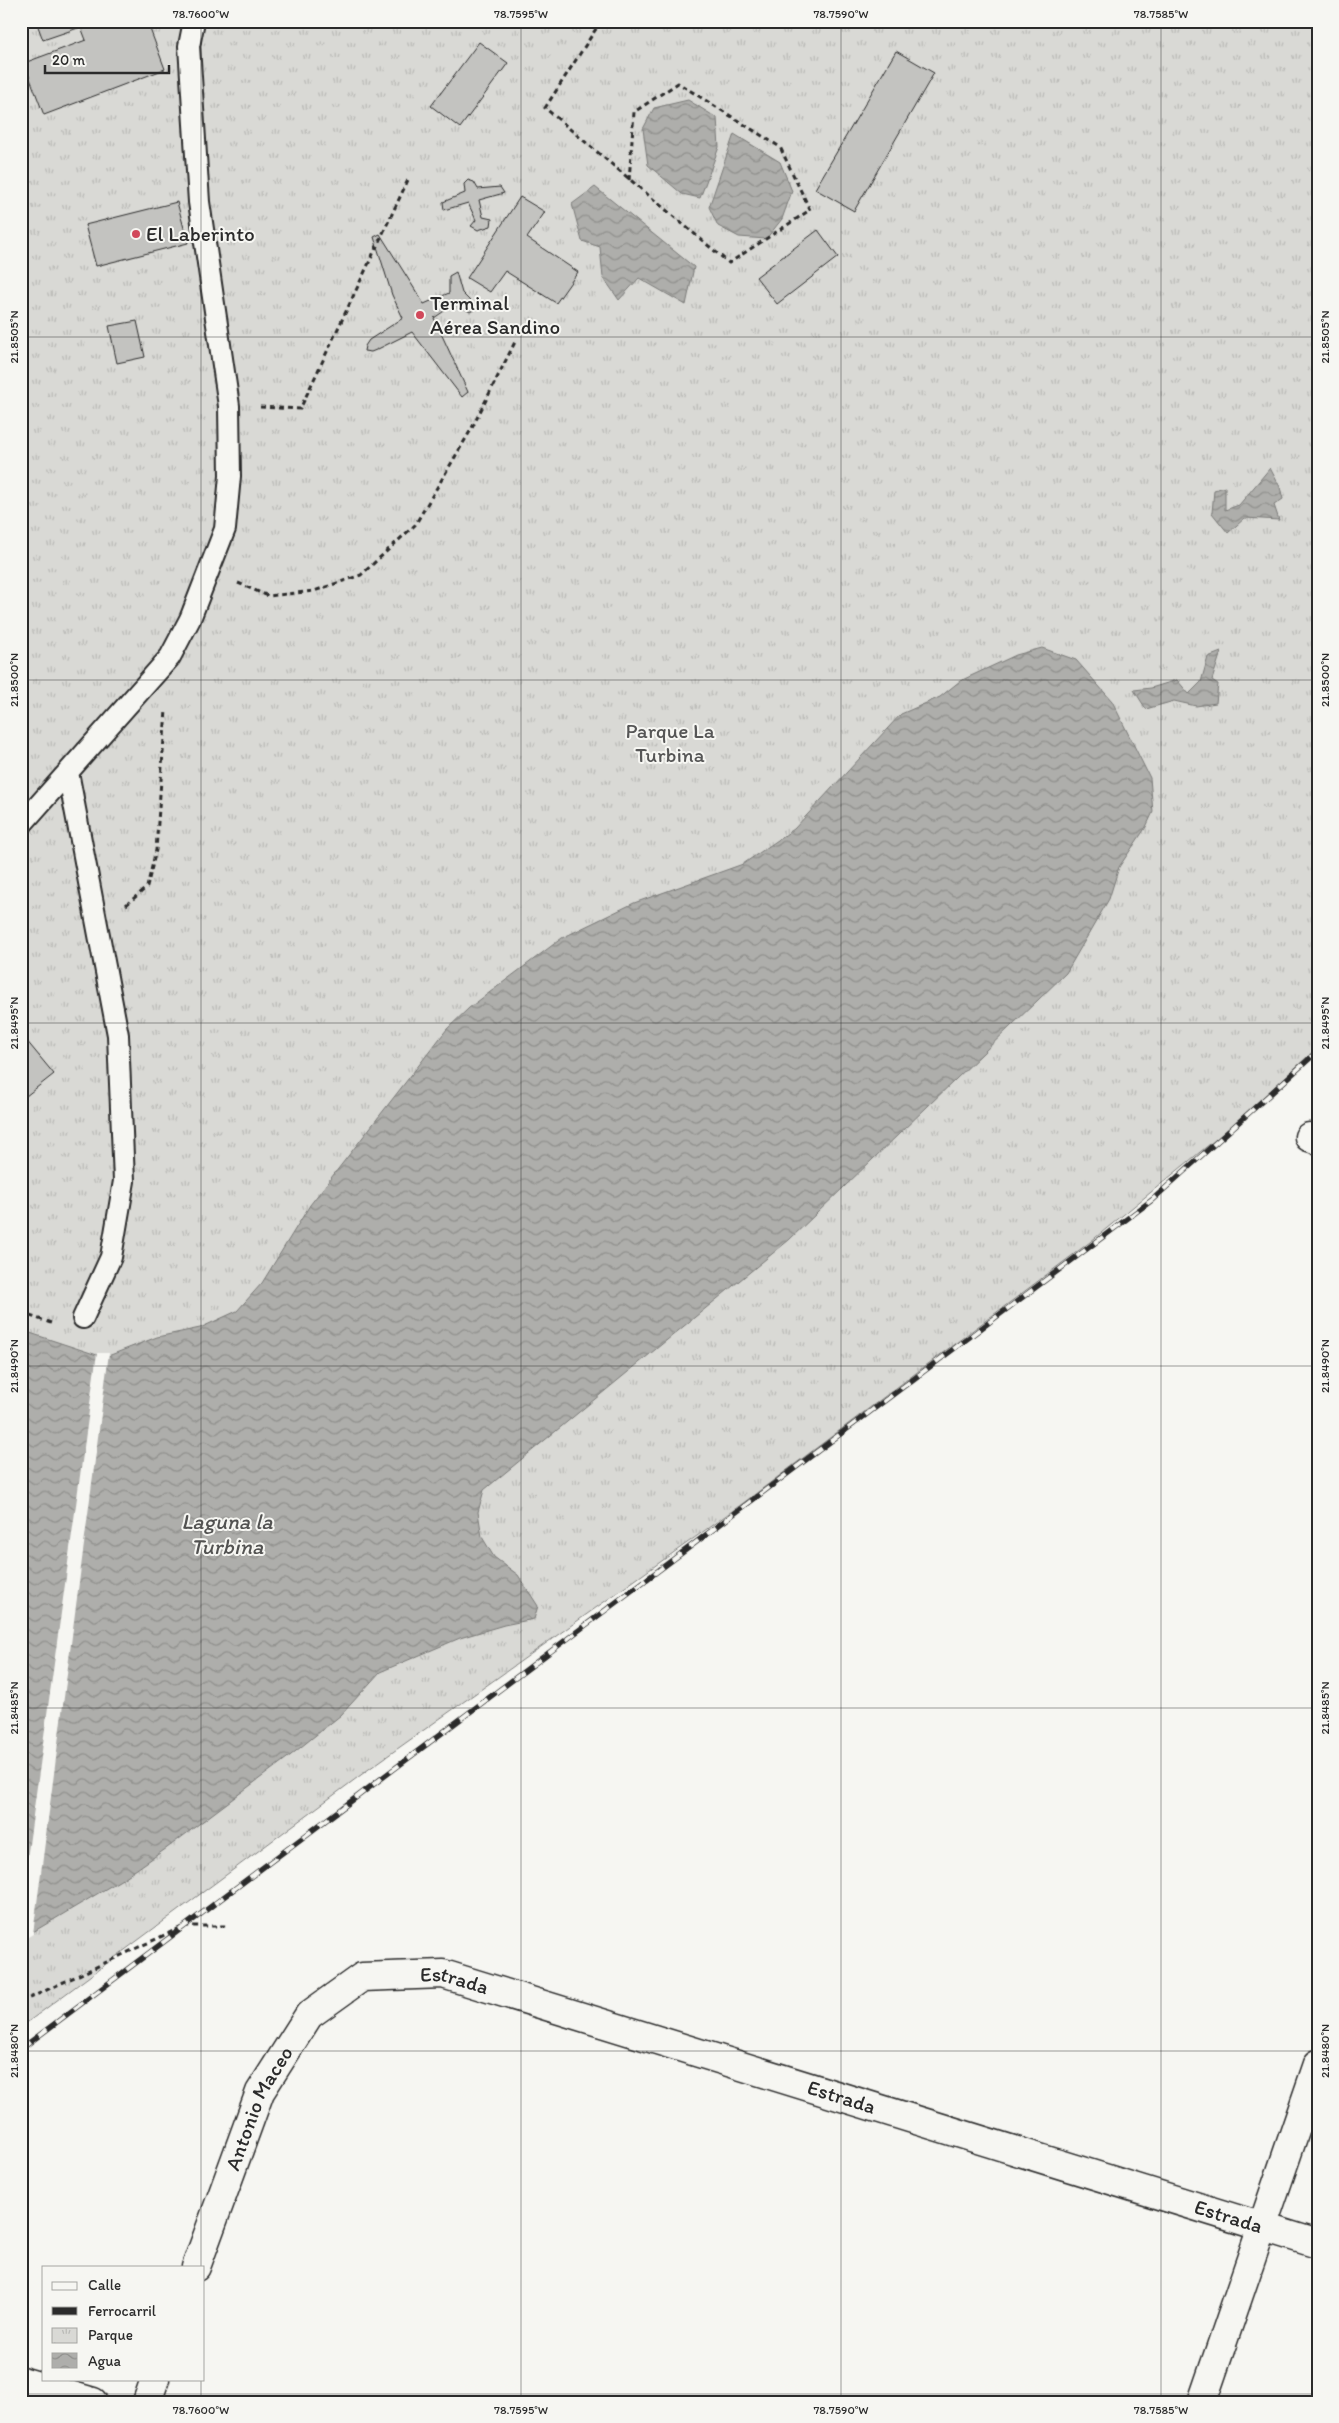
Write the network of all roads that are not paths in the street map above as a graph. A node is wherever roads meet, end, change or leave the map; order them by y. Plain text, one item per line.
1 (194, 21) edge
2 (68, 772) junction
3 (21, 825) edge
4 (83, 1318) dead end
5 (362, 1977) joint
6 (1318, 2064) edge
7 (1261, 2227) junction
8 (1318, 2244) edge
9 (196, 2266) edge
10 (156, 2380) edge
11 (21, 2381) edge
12 (94, 2402) edge
13 (147, 2402) edge
14 (1202, 2402) edge

1 - 2 lane
2 - 3 lane
2 - 4 lane
5 - 7 street, Estrada
5 - 9 street, Antonio Maceo
6 - 7 street
7 - 8 street, Estrada
7 - 14 street
10 - 13 street
11 - 12 street

